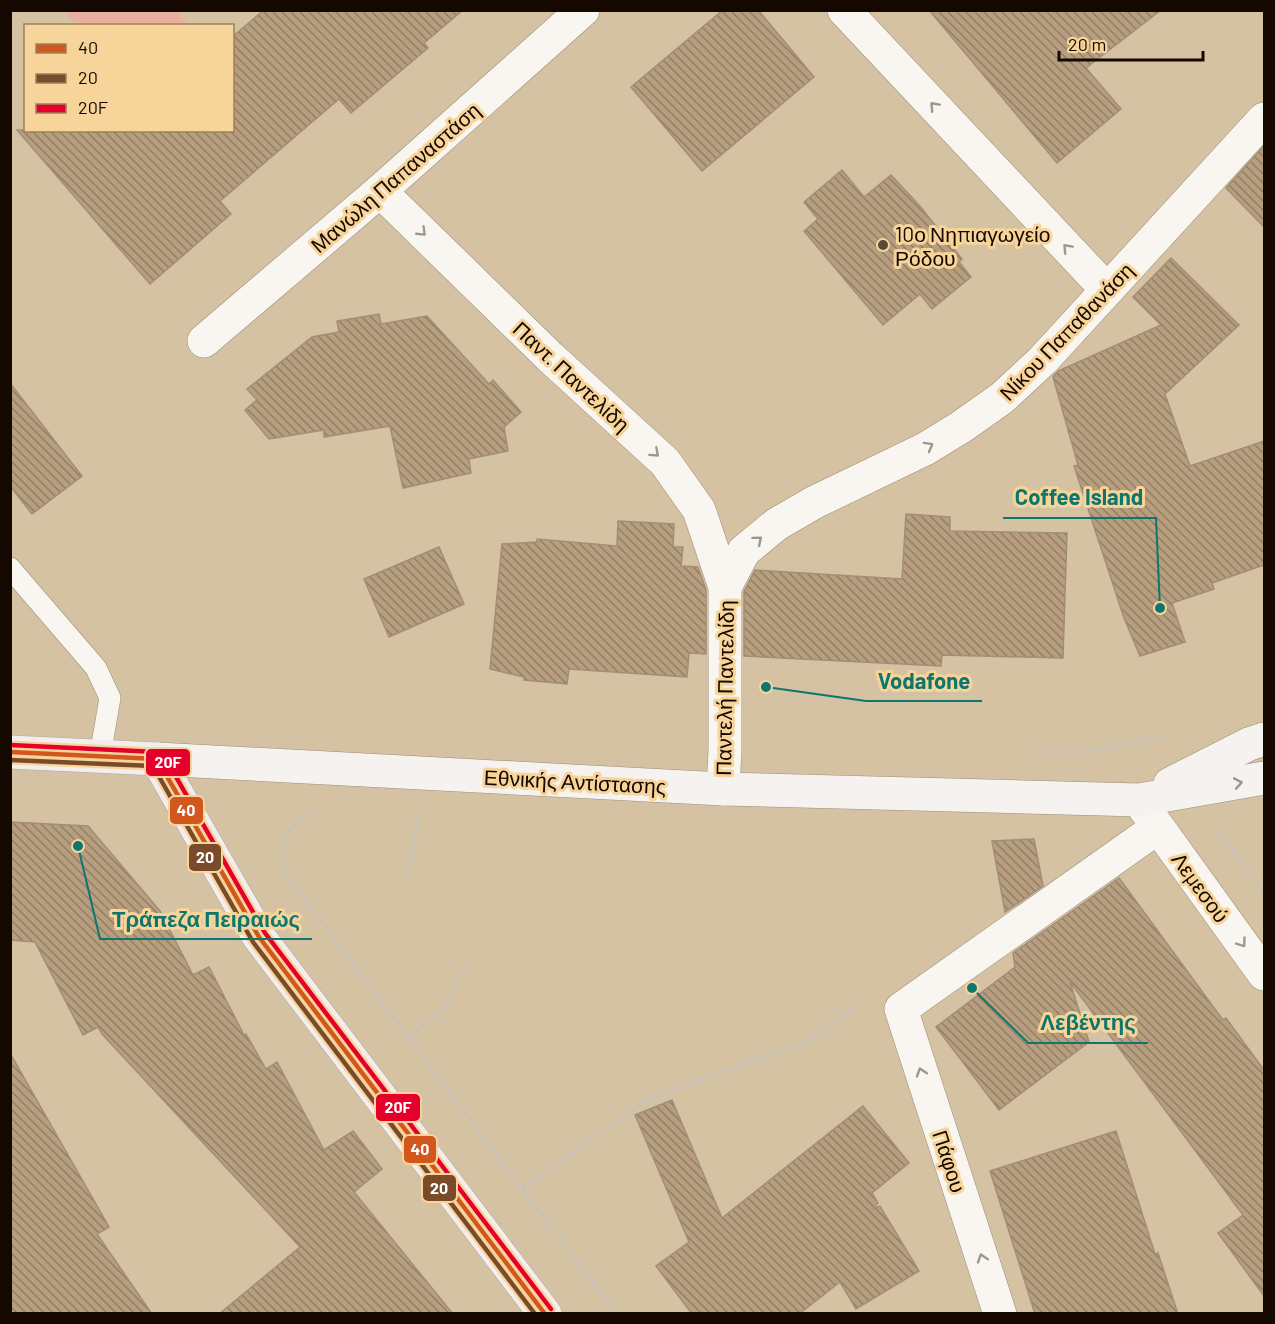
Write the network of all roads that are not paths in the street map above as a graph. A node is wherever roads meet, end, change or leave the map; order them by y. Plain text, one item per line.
1 (584, 10) edge
2 (844, 10) edge
3 (1264, 119) edge
4 (380, 191) junction
5 (1107, 290) junction
6 (204, 341) dead end
7 (10, 568) edge
8 (725, 587) junction
9 (1264, 739) edge
10 (10, 752) edge
11 (100, 756) junction
12 (157, 759) junction
13 (1264, 778) edge
14 (723, 789) junction
15 (1139, 800) junction
16 (1157, 828) junction
17 (1264, 974) edge
18 (545, 1314) edge
19 (1000, 1314) edge

1 - 4 street, Μανώλη Παπαναστάση
5 -> 2 street
3 - 5 street, Νίκου Παπαθανάση
4 - 6 street, Μανώλη Παπαναστάση
4 -> 8 street, Παντ. Παντελίδη
8 -> 5 street, Νίκου Παπαθανάση
7 - 11 lane
8 - 14 street, Παντελή Παντελίδη
9 - 15 main road, Εθνικής Αντίστασης
10 - 11 main road, Εθνικής Αντίστασης
11 - 12 main road, Εθνικής Αντίστασης
12 - 14 main road, Εθνικής Αντίστασης
12 - 18 main road
15 -> 13 main road, Εθνικής Αντίστασης
14 - 15 main road, Εθνικής Αντίστασης
15 - 16 street, Λεμεσού
16 -> 17 street, Λεμεσού
19 -> 16 street, Πάφου

